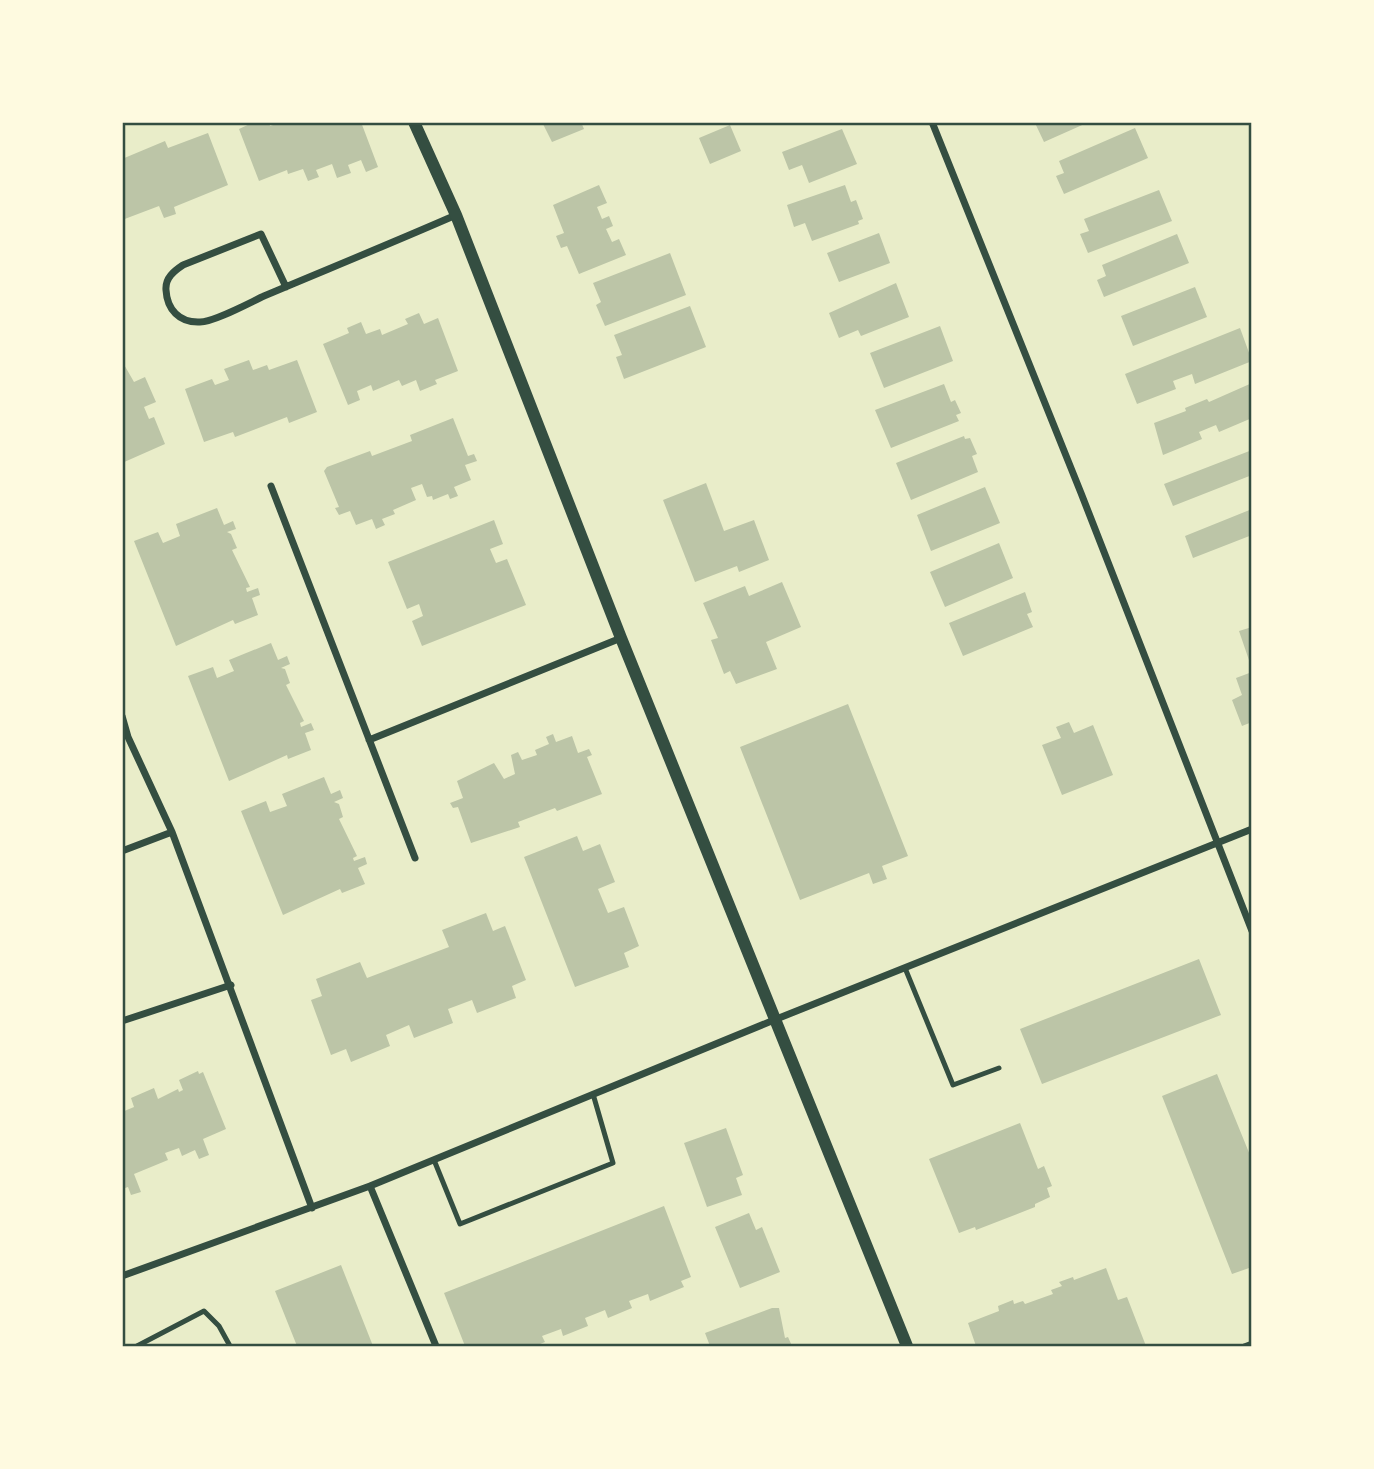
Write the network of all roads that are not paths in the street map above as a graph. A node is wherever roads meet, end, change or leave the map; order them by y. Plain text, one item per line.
1 (414, 122) edge
2 (932, 122) edge
3 (456, 215) junction
4 (286, 287) junction
5 (271, 486) dead end
6 (621, 638) junction
7 (122, 716) edge
8 (369, 740) junction
9 (1251, 829) edge
10 (172, 832) junction
11 (1216, 842) junction
12 (122, 851) edge
13 (415, 858) dead end
14 (1251, 931) edge
15 (905, 968) junction
16 (231, 985) junction
17 (774, 1020) junction
18 (122, 1021) edge
19 (999, 1068) dead end
20 (593, 1094) junction
21 (434, 1160) junction
22 (370, 1186) junction
23 (312, 1208) junction
24 (122, 1276) edge
25 (1251, 1343) edge
26 (137, 1346) edge
27 (230, 1346) edge
28 (436, 1346) edge
29 (907, 1346) edge
30 (1244, 1346) edge

1 - 3 street
2 - 11 street
3 - 4 street
3 - 6 street
4 - 4 street
5 - 8 street
6 - 8 street
6 - 17 street
7 - 10 street
8 - 13 street
9 - 11 street
10 - 12 street
10 - 16 street
11 - 14 street
11 - 15 street
15 - 17 street
15 - 19 lane
16 - 18 street
16 - 23 street
17 - 20 street
17 - 29 street
20 - 21 street
20 - 21 lane
21 - 22 street
22 - 23 street
22 - 28 street
23 - 24 street
25 - 30 lane
26 - 27 lane

